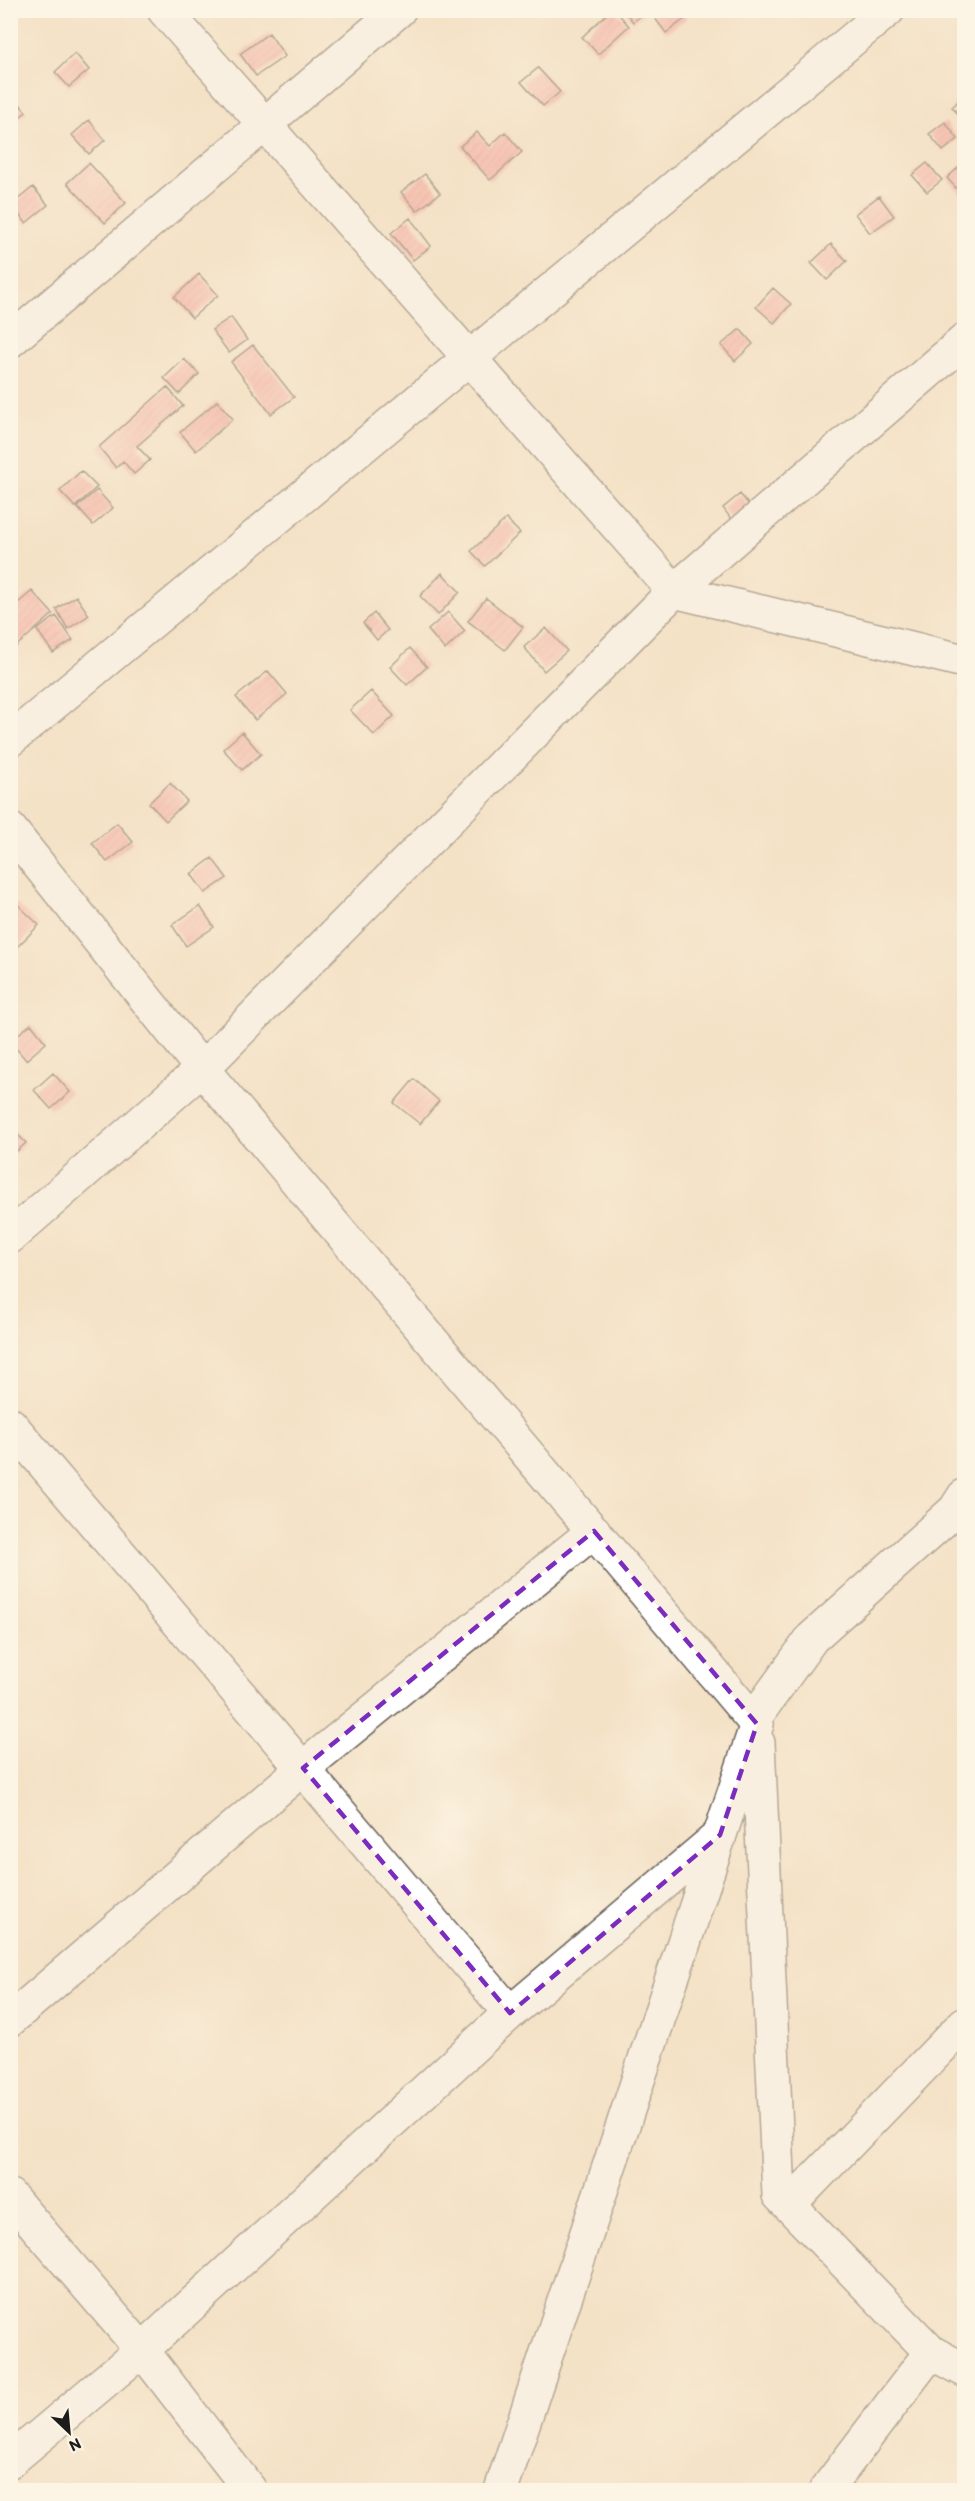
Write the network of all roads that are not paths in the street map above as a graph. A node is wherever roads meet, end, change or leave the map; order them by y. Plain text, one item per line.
1 (164, 10) edge
2 (399, 10) edge
3 (888, 10) edge
4 (265, 126) junction
5 (10, 341) edge
6 (964, 341) edge
7 (470, 358) junction
8 (674, 591) junction
9 (964, 661) edge
10 (10, 740) edge
11 (10, 828) edge
12 (202, 1069) junction
13 (10, 1237) edge
14 (10, 1424) edge
15 (964, 1496) edge
16 (594, 1531) junction
17 (755, 1722) junction
18 (303, 1768) junction
19 (720, 1835) junction
20 (510, 2013) junction
21 (10, 2020) edge
22 (964, 2024) edge
23 (10, 2196) edge
24 (789, 2205) junction
25 (142, 2350) junction
26 (931, 2352) junction
27 (964, 2370) edge
28 (10, 2461) edge
29 (250, 2490) edge
30 (501, 2490) edge
31 (826, 2490) edge

1 - 4 street
2 - 4 street
3 - 7 street
4 - 5 street
4 - 7 street
6 - 8 street
7 - 8 street
7 - 10 street
8 - 9 street
8 - 12 street
11 - 12 street
12 - 13 street
12 - 16 street
14 - 18 street
15 - 17 street
16 - 17 street
16 - 18 street
17 - 19 street
17 - 24 street
18 - 20 street
18 - 21 street
19 - 20 street
19 - 30 street
20 - 25 street
22 - 24 street
23 - 25 street
24 - 26 street
25 - 28 street
25 - 29 street
26 - 27 street
26 - 31 street

